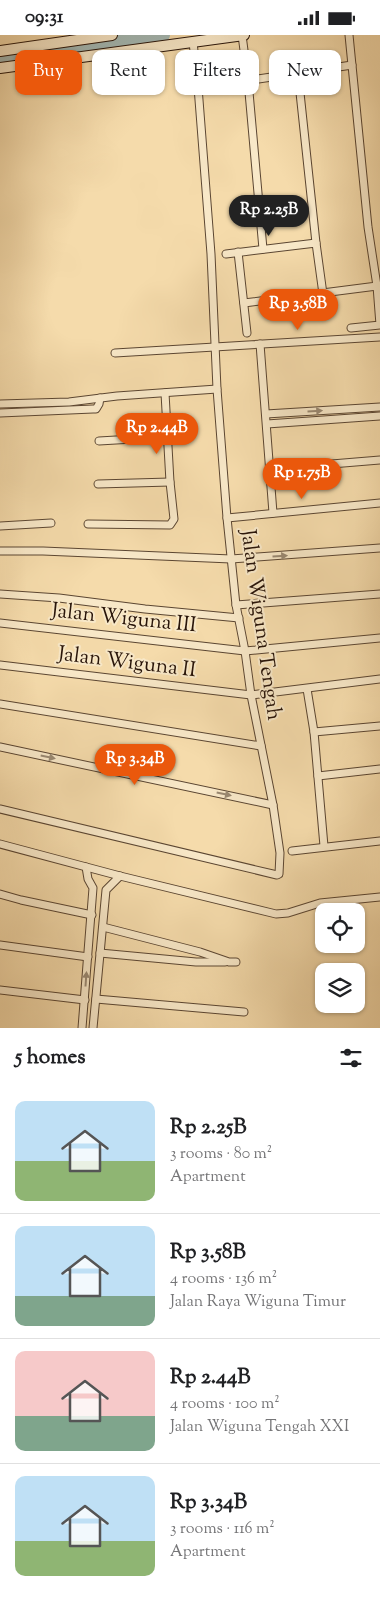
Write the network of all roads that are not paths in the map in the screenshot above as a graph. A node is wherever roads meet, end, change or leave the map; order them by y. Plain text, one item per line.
1 (112, 35) edge
2 (243, 35) edge
3 (349, 35) edge
4 (192, 42) junction
5 (245, 50) edge
6 (0, 51) edge
7 (352, 65) junction
8 (341, 67) edge
9 (0, 68) edge
10 (249, 95) edge
11 (300, 95) edge
12 (316, 243) junction
13 (263, 249) junction
14 (238, 252) junction
15 (226, 254) dead end
16 (377, 286) junction
17 (323, 294) junction
18 (244, 303) junction
19 (350, 328) dead end
20 (247, 333) dead end
21 (380, 337) edge
22 (260, 344) junction
23 (216, 347) junction
24 (116, 353) dead end
25 (217, 389) junction
26 (165, 393) junction
27 (100, 398) junction
28 (0, 404) edge
29 (380, 407) edge
30 (0, 413) edge
31 (266, 414) junction
32 (380, 416) edge
33 (267, 424) junction
34 (167, 437) junction
35 (99, 441) dead end
36 (380, 460) edge
37 (270, 469) junction
38 (170, 482) junction
39 (98, 485) dead end
40 (380, 503) edge
41 (273, 513) junction
42 (227, 518) junction
43 (51, 523) dead end
44 (88, 524) dead end
45 (0, 526) edge
46 (380, 549) edge
47 (0, 551) edge
48 (231, 559) junction
49 (0, 594) edge
50 (380, 594) edge
51 (236, 605) junction
52 (239, 618) junction
53 (0, 623) edge
54 (380, 638) edge
55 (245, 651) junction
56 (0, 665) edge
57 (380, 679) edge
58 (307, 689) junction
59 (251, 695) junction
60 (0, 704) edge
61 (380, 726) edge
62 (314, 733) junction
63 (261, 746) junction
64 (0, 747) edge
65 (380, 769) edge
66 (318, 776) junction
67 (273, 805) junction
68 (0, 809) edge
69 (380, 841) edge
70 (0, 845) edge
71 (324, 846) junction
72 (292, 851) dead end
73 (86, 867) junction
74 (120, 876) junction
75 (93, 888) junction
76 (106, 890) junction
77 (0, 894) edge
78 (380, 897) edge
79 (0, 899) edge
80 (21, 900) junction
81 (92, 915) junction
82 (103, 927) junction
83 (0, 945) edge
84 (100, 953) junction
85 (88, 957) junction
86 (0, 990) edge
87 (96, 999) junction
88 (85, 1000) junction
89 (244, 1012) dead end
90 (82, 1028) edge
91 (93, 1028) edge

1 - 6 street
2 - 4 street
2 - 5 street
3 - 7 street
4 - 9 street
4 - 23 street, Jalan Wiguna Tengah
7 - 8 street
7 - 16 street
10 - 13 street
11 - 12 street
12 - 13 street
12 - 17 street
13 - 14 street
14 - 15 street
14 - 18 street
16 - 17 street
16 - 19 street
17 - 18 street
18 - 20 street
21 - 22 street
22 - 23 street
22 - 31 street
23 - 24 street
23 - 25 street, Jalan Wiguna Tengah
25 - 26 street
25 - 42 street, Jalan Wiguna Tengah
26 - 27 street
26 - 34 street
27 - 28 street
27 - 30 street
31 -> 29 street
31 - 33 street
32 - 33 street
33 - 37 street
34 - 35 street
34 - 38 street
36 - 37 street
37 - 41 street
38 - 39 street
38 - 44 street
40 - 41 street
41 - 42 street
42 - 48 street, Jalan Wiguna Tengah
43 - 45 street
48 -> 46 street
47 - 48 street
48 - 51 street, Jalan Wiguna Tengah
49 - 52 street
50 - 51 street
51 - 52 street, Jalan Wiguna Tengah
52 - 55 street, Jalan Wiguna Tengah
53 - 55 street, Jalan Wiguna III
54 - 55 street, Jalan Wiguna III
55 - 59 street, Jalan Wiguna Tengah
56 - 59 street, Jalan Wiguna II
57 - 58 street, Jalan Wiguna II
58 - 59 street, Jalan Wiguna II
58 - 62 street
59 - 63 street, Jalan Wiguna Tengah
60 - 63 street
61 - 62 street
62 - 66 street
63 - 67 street, Jalan Wiguna Tengah
64 -> 67 street
65 - 66 street
66 - 71 street
67 - 68 street, Jalan Wiguna Tengah
69 - 71 street
70 - 73 street
71 - 72 street
73 - 74 street
73 - 75 street
74 - 76 street
74 - 78 street
75 - 76 street
75 - 81 street
76 - 82 street
77 - 80 street
79 - 80 street
80 - 81 street
81 - 85 street
82 - 84 street
82 - 84 street
83 - 85 street
84 - 87 street
88 -> 85 street
86 - 88 street
87 - 89 street
87 - 91 street
88 - 90 street

